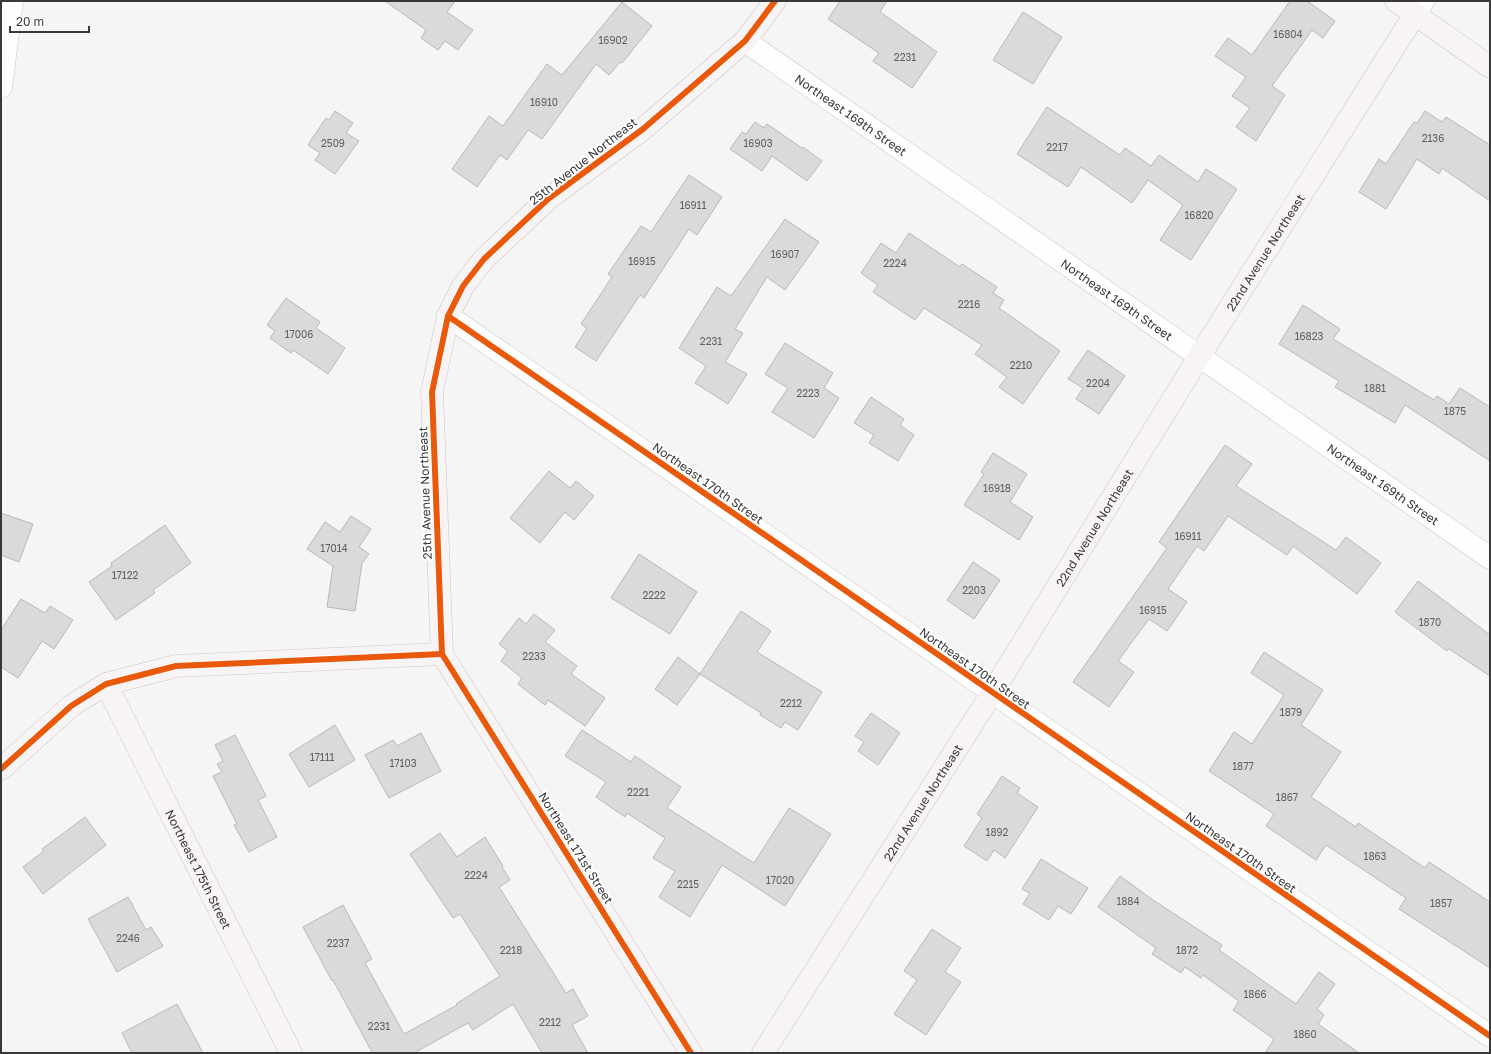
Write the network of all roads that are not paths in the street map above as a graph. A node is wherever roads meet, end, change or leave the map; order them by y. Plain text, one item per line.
1 (12, 1) edge
2 (775, 1) edge
3 (1396, 1) edge
4 (1419, 7) edge
5 (745, 40) junction
6 (1490, 67) edge
7 (1, 87) edge
8 (448, 316) junction
9 (1200, 357) junction
10 (1490, 558) edge
11 (442, 654) junction
12 (106, 684) junction
13 (992, 693) junction
14 (1, 769) edge
15 (1490, 1036) edge
16 (291, 1053) edge
17 (690, 1053) edge
18 (763, 1053) edge

1 - 7 street
2 - 5 street, 25th Avenue Northeast
3 - 4 street
4 - 6 street
4 - 9 street, 22nd Avenue Northeast
5 - 8 street, 25th Avenue Northeast
5 - 9 street, Northeast 169th Street
8 - 11 street, 25th Avenue Northeast
8 - 13 street, Northeast 170th Street
9 - 10 street, Northeast 169th Street
9 - 13 street, 22nd Avenue Northeast
11 - 12 street
11 - 17 street, Northeast 171st Street
12 - 14 street
12 - 16 street, Northeast 175th Street
13 - 15 street, Northeast 170th Street
13 - 18 street, 22nd Avenue Northeast

